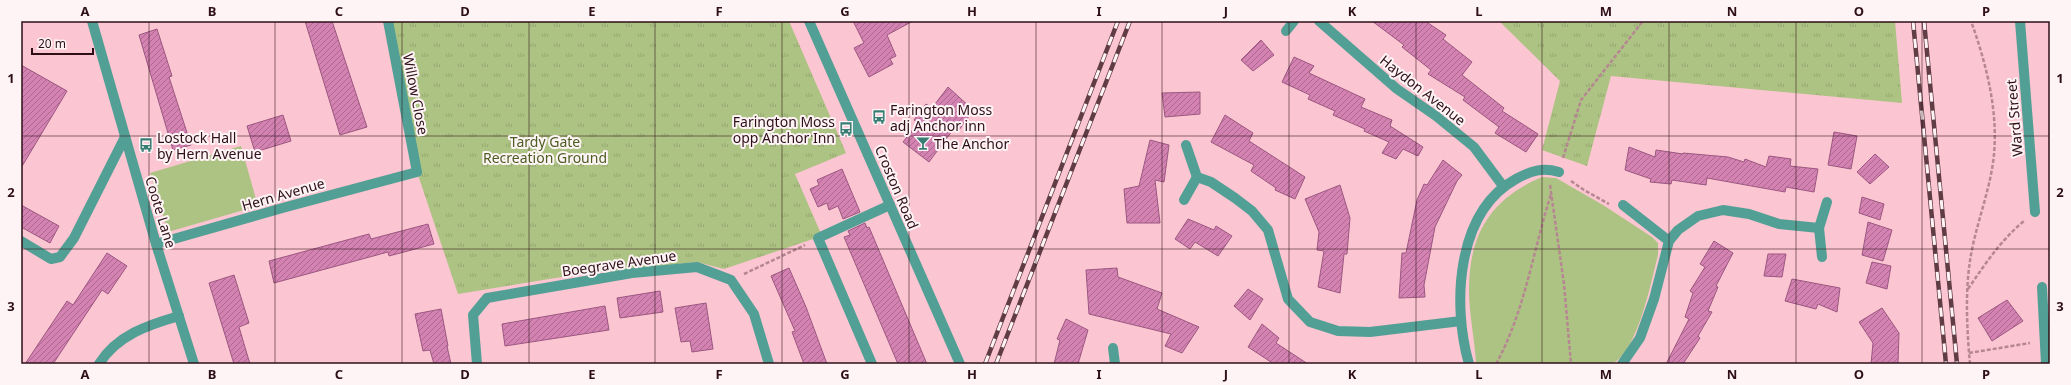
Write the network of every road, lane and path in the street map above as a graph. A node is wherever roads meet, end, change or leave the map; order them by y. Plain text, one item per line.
1 (92, 21) edge
2 (388, 21) edge
3 (809, 21) edge
4 (1294, 21) edge
5 (1319, 21) edge
6 (1642, 21) edge
7 (1971, 21) edge
8 (2020, 21) edge
9 (1286, 31) dead end
10 (125, 137) junction
11 (1186, 145) dead end
12 (1547, 168) junction
13 (417, 172) joint
14 (1559, 172) junction
15 (1197, 177) junction
16 (1503, 186) junction
17 (1551, 191) junction
18 (1184, 200) dead end
19 (1827, 202) dead end
20 (890, 205) junction
21 (1623, 206) joint
22 (2035, 212) joint
23 (1819, 228) junction
24 (818, 238) junction
25 (21, 240) edge
26 (1669, 241) junction
27 (156, 244) junction
28 (1822, 257) dead end
29 (731, 280) junction
30 (2042, 287) dead end
31 (1968, 289) junction
32 (179, 316) junction
33 (1460, 321) junction
34 (2044, 341) junction
35 (1113, 348) dead end
36 (1969, 353) junction
37 (99, 364) edge
38 (194, 364) edge
39 (477, 364) edge
40 (769, 364) edge
41 (872, 364) edge
42 (960, 364) edge
43 (1115, 364) edge
44 (1469, 364) edge
45 (1496, 364) edge
46 (1571, 364) edge
47 (1622, 364) edge
48 (1970, 364) edge
49 (2046, 364) edge

1 - 10 street, Coote Lane
2 - 13 street, Willow Close
3 - 20 street, Croston Road
4 - 9 street
5 - 16 street, Haydon Avenue
6 - 14 path
7 - 31 path
8 - 22 street, Ward Street
10 - 25 street
10 - 27 street, Coote Lane
11 - 15 street
12 - 14 street
12 - 16 street
12 - 17 path
13 - 27 street, Hern Avenue
14 - 21 path
15 - 18 street
15 - 33 street
16 - 33 street
17 - 45 path
17 - 46 path
19 - 23 street
20 - 24 street
20 - 42 street, Croston Road
21 - 26 street
22 - 31 path
23 - 26 street
23 - 28 street
24 - 29 path
24 - 41 street
26 - 47 street
27 - 32 street, Coote Lane
29 - 39 street, Boegrave Avenue
29 - 40 street
30 - 34 street
31 - 36 path
32 - 37 street
32 - 38 street, Coote Lane
33 - 44 street
34 - 36 path
34 - 49 street
35 - 43 street
36 - 48 path

